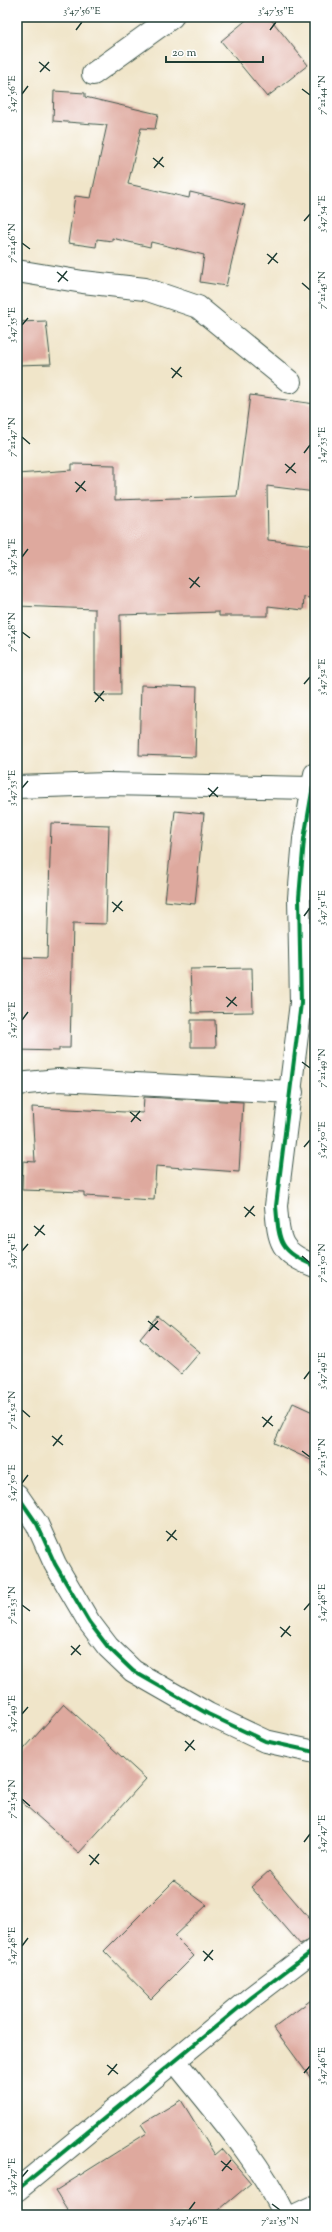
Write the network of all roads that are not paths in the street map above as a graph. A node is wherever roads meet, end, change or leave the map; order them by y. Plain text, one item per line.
1 (172, 17) edge
2 (93, 74) dead end
3 (17, 272) edge
4 (290, 382) dead end
5 (314, 781) edge
6 (17, 787) edge
7 (308, 1004) edge
8 (17, 1084) edge
9 (292, 1092) junction
10 (315, 1266) edge
11 (17, 1495) edge
12 (315, 1752) edge
13 (315, 1949) edge
14 (175, 2061) junction
15 (17, 2190) edge
16 (285, 2215) edge

1 - 2 street
3 - 4 street
5 - 6 street
5 - 7 street
7 - 9 street
8 - 9 street
9 - 10 street
11 - 12 street
13 - 14 street
14 - 15 street
14 - 16 street

